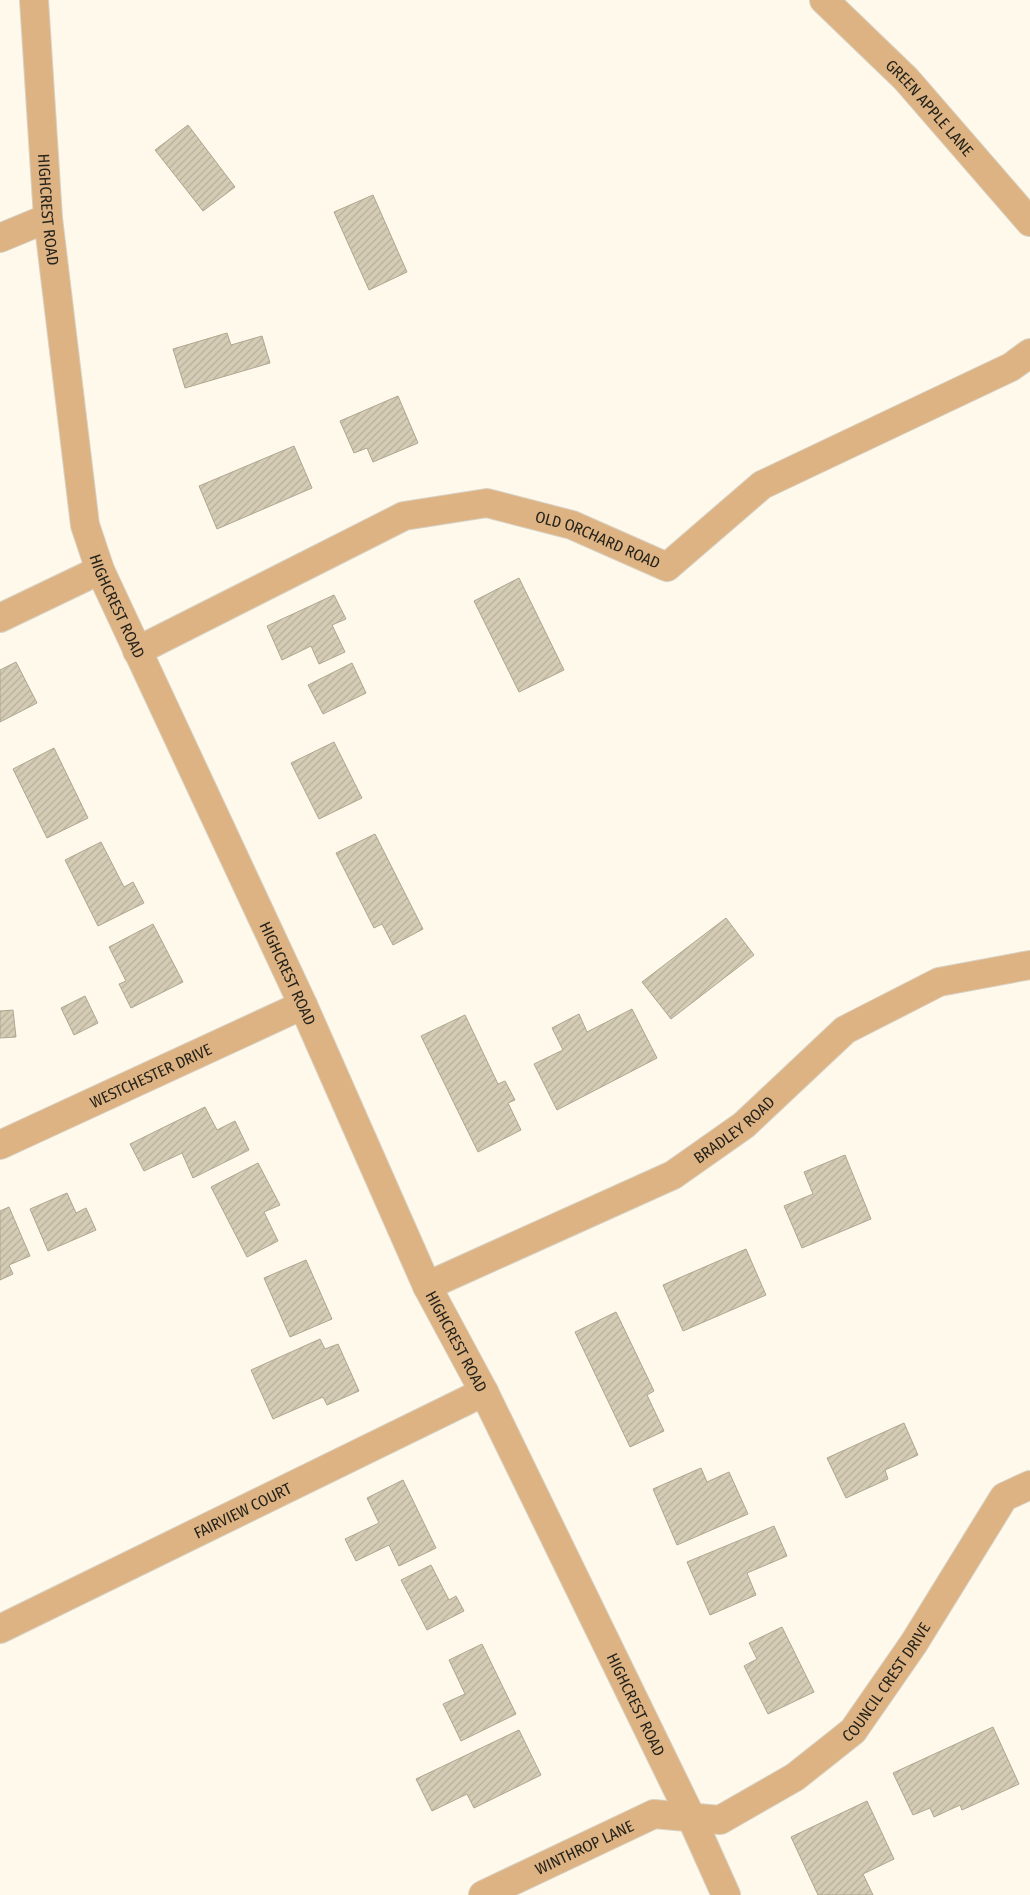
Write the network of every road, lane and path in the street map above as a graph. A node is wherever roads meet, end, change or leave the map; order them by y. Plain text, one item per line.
1 (34, 0) edge
2 (824, 0) edge
3 (48, 218) junction
4 (1030, 222) edge
5 (0, 238) edge
6 (1030, 353) edge
7 (100, 570) junction
8 (0, 618) edge
9 (137, 651) junction
10 (1030, 965) edge
11 (303, 1005) junction
12 (0, 1145) edge
13 (427, 1286) junction
14 (484, 1392) junction
15 (1030, 1485) edge
16 (0, 1629) edge
17 (691, 1817) junction
18 (483, 1895) edge
19 (726, 1895) edge

1 - 3 street, HIGHCREST ROAD
2 - 4 street, GREEN APPLE LANE
3 - 5 street
3 - 7 street, HIGHCREST ROAD
6 - 9 street, OLD ORCHARD ROAD
7 - 8 street
7 - 9 street, HIGHCREST ROAD
9 - 11 street, HIGHCREST ROAD
10 - 13 street, BRADLEY ROAD
11 - 12 street, WESTCHESTER DRIVE
11 - 13 street, HIGHCREST ROAD
13 - 14 street, HIGHCREST ROAD
14 - 16 street, FAIRVIEW COURT
14 - 17 street, HIGHCREST ROAD
15 - 17 street, COUNCIL CREST DRIVE
17 - 18 street, WINTHROP LANE
17 - 19 street, HIGHCREST ROAD

